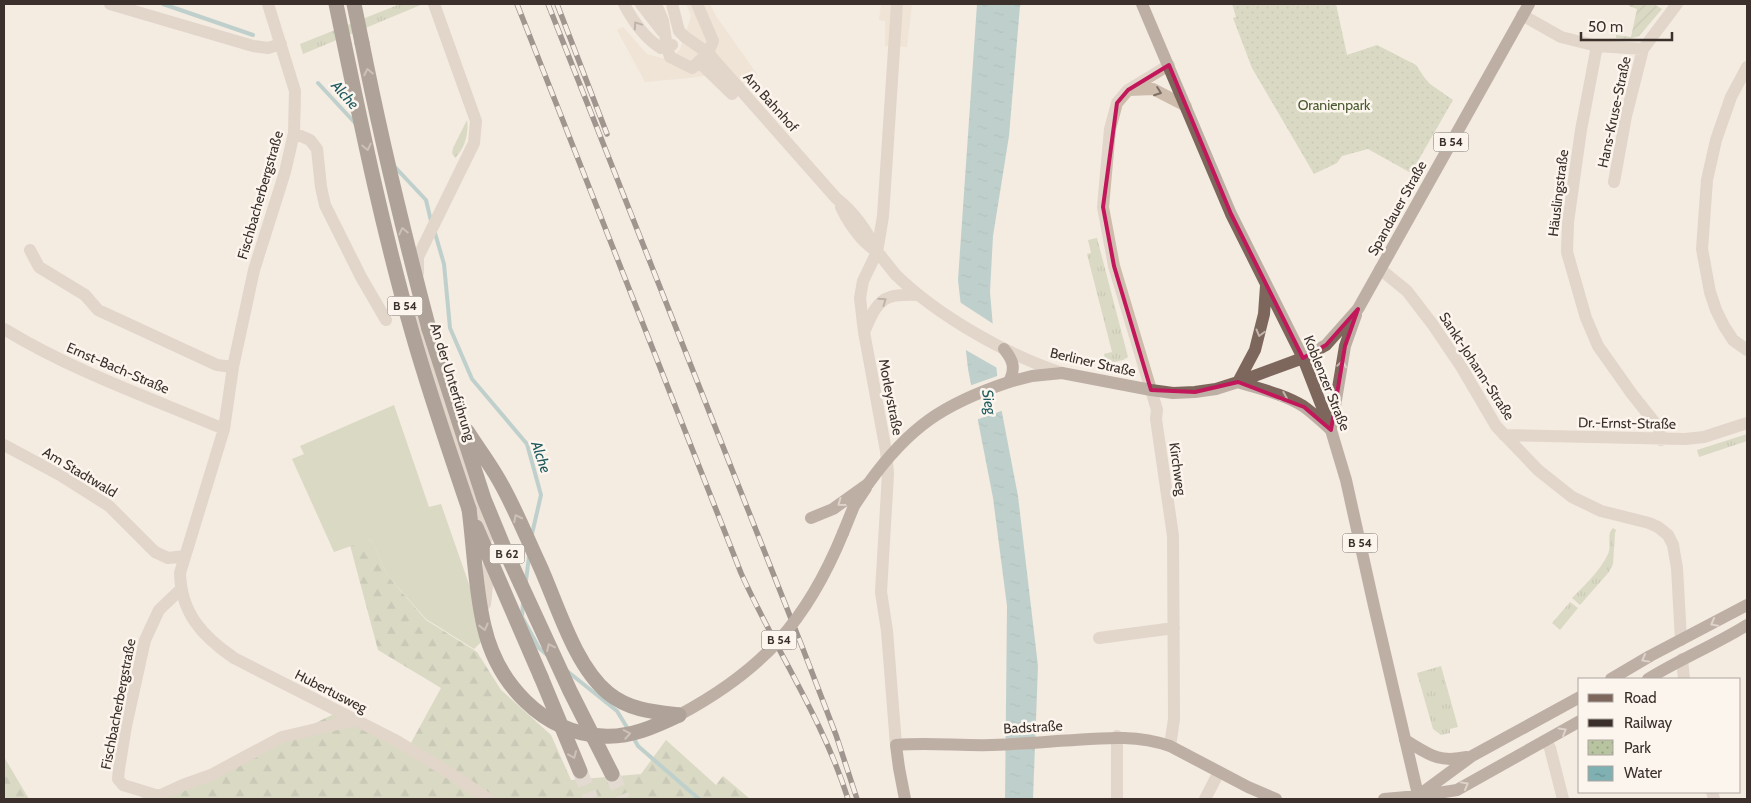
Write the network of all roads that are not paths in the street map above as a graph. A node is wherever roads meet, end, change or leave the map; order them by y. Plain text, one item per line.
1 (110, 4) edge
2 (268, 4) edge
3 (330, 4) edge
4 (336, 4) edge
5 (354, 4) edge
6 (360, 4) edge
7 (434, 4) edge
8 (624, 4) edge
9 (641, 4) edge
10 (656, 4) edge
11 (672, 4) edge
12 (697, 4) edge
13 (897, 4) edge
14 (1142, 4) edge
15 (1529, 4) edge
16 (1676, 4) edge
17 (1522, 15) junction
18 (342, 32) junction
19 (668, 36) junction
20 (362, 43) junction
21 (281, 44) junction
22 (1597, 46) junction
23 (1643, 49) junction
24 (704, 58) junction
25 (1169, 65) junction
26 (1747, 67) edge
27 (1128, 90) junction
28 (732, 94) dead end
29 (1186, 106) junction
30 (294, 133) junction
31 (1614, 182) dead end
32 (30, 250) dead end
33 (877, 252) junction
34 (1380, 269) junction
35 (1266, 285) junction
36 (919, 294) junction
37 (1358, 309) junction
38 (386, 320) dead end
39 (4, 329) edge
40 (864, 332) junction
41 (1004, 349) junction
42 (1747, 350) edge
43 (1303, 358) junction
44 (234, 367) junction
45 (1062, 373) junction
46 (1009, 382) junction
47 (1238, 382) junction
48 (1151, 390) junction
49 (455, 412) junction
50 (1747, 423) edge
51 (224, 430) junction
52 (1331, 430) junction
53 (1504, 435) junction
54 (1661, 440) junction
55 (4, 446) edge
56 (868, 484) junction
57 (470, 509) junction
58 (811, 518) dead end
59 (185, 556) junction
60 (181, 589) junction
61 (485, 604) dead end
62 (1747, 605) edge
63 (1747, 625) edge
64 (1174, 628) junction
65 (1099, 638) dead end
66 (1681, 640) junction
67 (1682, 659) junction
68 (1613, 678) edge
69 (1650, 678) edge
70 (1684, 678) edge
71 (1578, 698) edge
72 (679, 715) junction
73 (355, 720) junction
74 (1536, 722) junction
75 (1578, 722) edge
76 (1117, 736) junction
77 (1405, 740) junction
78 (1546, 741) junction
79 (896, 745) junction
80 (1170, 746) junction
81 (1472, 756) junction
82 (580, 771) tunnel mouth
83 (1220, 772) junction
84 (612, 774) tunnel mouth
85 (488, 799) edge
86 (905, 799) edge
87 (1117, 799) edge
88 (1205, 799) edge
89 (1276, 799) edge
90 (1384, 799) edge
91 (1417, 799) edge
92 (1563, 799) edge

1 - 21 street
2 - 21 street, Fischbacherbergstraße
3 - 18 highway
4 - 18 highway, B 54
5 - 20 highway, B 54
6 - 20 highway
7 - 61 street, An der Unterführung
19 -> 8 street, Am Bahnhof
9 - 19 street
10 - 19 street
11 - 19 street
12 - 24 street
13 - 33 street, Morleystraße
14 - 25 main road, Koblenzer Straße
15 - 17 main road, Spandauer Straße / B 54
16 - 23 street, Hans-Kruse-Straße
17 - 22 street, Hans-Kruse-Straße
17 - 34 main road, Spandauer Straße / B 54
18 -> 57 highway, B 54
19 - 24 street, Am Bahnhof
19 - 24 street
49 -> 20 highway, B 54, bridge
21 - 30 street, Fischbacherbergstraße
22 - 23 street, Hans-Kruse-Straße
22 - 54 street, Häuslingstraße
23 - 31 street, Hans-Kruse-Straße
24 - 28 street
24 - 33 street, Am Bahnhof
25 - 27 street, Kirchweg
25 - 29 main road, Koblenzer Straße
26 - 42 street
27 -> 29 street
27 - 48 street, Kirchweg
29 - 35 main road, Koblenzer Straße
30 - 38 street
30 - 44 street, Fischbacherbergstraße
32 - 44 street
33 - 36 street, Berliner Straße
33 - 40 street, Morleystraße
34 - 37 main road, Spandauer Straße / B 54
34 - 53 street, Sankt-Johann-Straße
35 - 43 main road, Koblenzer Straße
35 -> 47 main road
40 -> 36 street
36 - 41 street, Berliner Straße
37 - 43 main road, Spandauer Straße / B 54
52 -> 37 main road, B 54
39 - 51 street, Ernst-Bach-Straße
40 - 79 street, Morleystraße
41 - 45 street, Berliner Straße
41 - 46 main road
43 - 47 main road, Berliner Straße / B 54
43 - 52 main road, Koblenzer Straße / B 54
44 - 51 street, Fischbacherbergstraße
45 - 46 main road, B 54
45 - 48 main road, Berliner Straße / B 54
46 - 56 main road, B 54, bridge
47 - 48 main road, Berliner Straße / B 54
47 -> 52 main road
48 - 64 street, Kirchweg
72 -> 49 highway, B 54
84 -> 49 highway, B 62
50 - 54 street, Dr.-Ernst-Straße
51 - 59 street, Fischbacherbergstraße
52 - 77 main road, Koblenzer Straße / B 54
53 - 54 street, Dr.-Ernst-Straße
53 - 66 street, Sankt-Johann-Straße
55 - 59 street, Am Stadtwald
56 -> 58 main road
56 - 72 main road, B 54, bridge
57 -> 72 highway, B 54, bridge
57 -> 82 highway, B 62, bridge
59 - 60 street, Fischbacherbergstraße
60 - 73 street, Hubertusweg
60 - 73 street, Fischbacherbergstraße
62 -> 66 main road
63 - 67 main road
64 - 65 street
64 - 80 street, Kirchweg
66 - 67 main road
66 -> 68 main road
67 - 69 main road
67 - 70 street
71 - 74 main road
73 - 85 street, Hubertusweg
74 - 78 main road
74 - 81 main road
78 -> 75 main road
76 - 79 main road, Badstraße
76 - 80 main road, Badstraße
76 - 87 street
77 - 81 main road
77 - 91 main road, Koblenzer Straße / B 54
91 -> 78 main road
78 - 92 street
79 - 86 main road, Morleystraße
80 - 83 main road
81 - 91 main road
83 - 88 street
83 - 89 main road
90 - 91 main road

